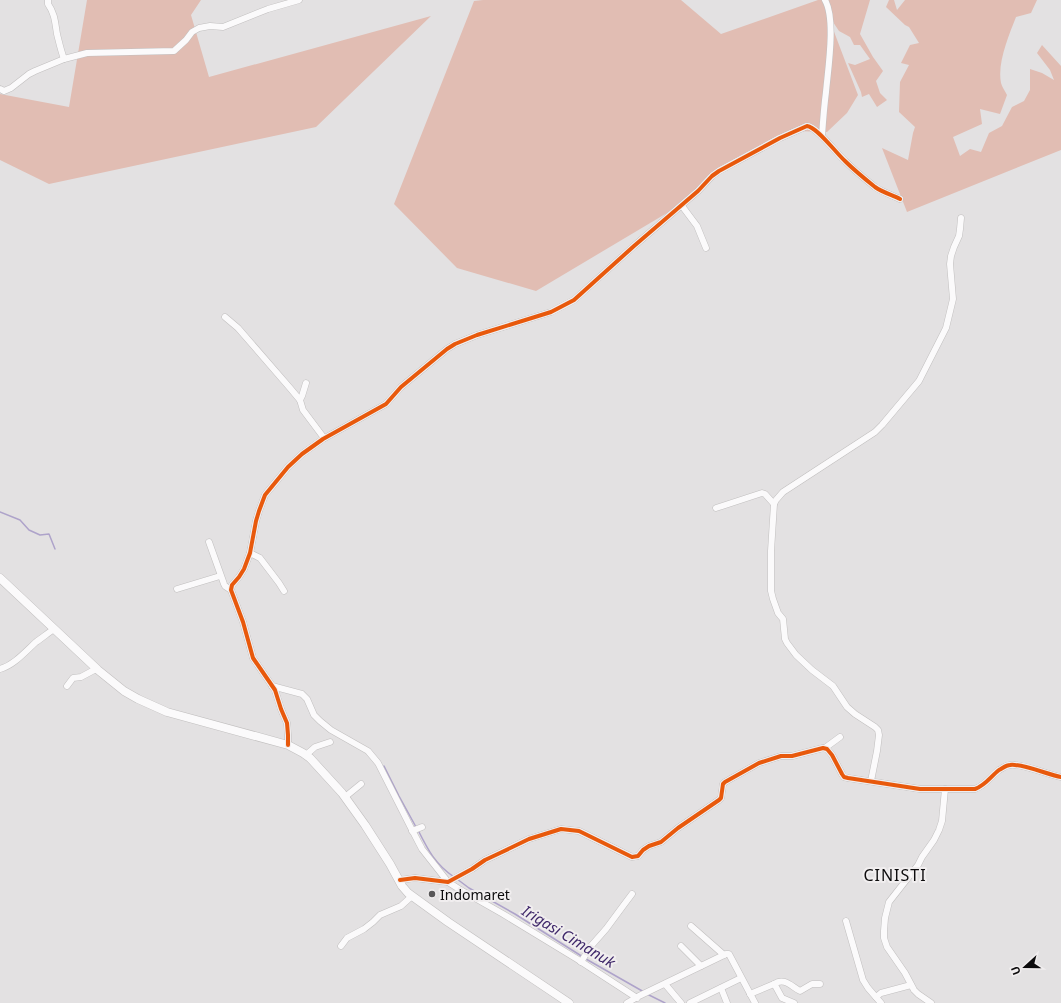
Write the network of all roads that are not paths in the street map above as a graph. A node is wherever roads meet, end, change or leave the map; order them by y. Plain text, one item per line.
1 (48, 0) edge
2 (299, 0) edge
3 (825, 0) edge
4 (64, 59) junction
5 (0, 90) edge
6 (822, 136) junction
7 (900, 199) dead end
8 (682, 206) junction
9 (960, 218) dead end
10 (706, 248) dead end
11 (225, 317) dead end
12 (306, 383) dead end
13 (300, 400) junction
14 (324, 438) junction
15 (774, 504) junction
16 (716, 508) dead end
17 (209, 542) dead end
18 (250, 553) junction
19 (220, 576) junction
20 (0, 578) edge
21 (178, 589) dead end
22 (231, 590) junction
23 (284, 591) dead end
24 (54, 629) junction
25 (0, 669) edge
26 (96, 669) junction
27 (67, 686) dead end
28 (274, 688) junction
29 (840, 737) dead end
30 (330, 742) dead end
31 (288, 745) junction
32 (825, 748) junction
33 (306, 755) junction
34 (1061, 778) edge
35 (871, 781) junction
36 (361, 784) dead end
37 (945, 789) junction
38 (345, 797) junction
39 (400, 880) junction
40 (451, 880) junction
41 (632, 894) dead end
42 (412, 896) junction
43 (846, 921) dead end
44 (691, 926) dead end
45 (341, 946) dead end
46 (680, 946) dead end
47 (724, 955) junction
48 (582, 960) junction
49 (701, 966) junction
50 (741, 978) junction
51 (665, 984) junction
52 (774, 984) junction
53 (820, 984) dead end
54 (911, 985) junction
55 (721, 988) junction
56 (750, 994) junction
57 (638, 997) junction
58 (876, 997) junction
59 (694, 1002) edge
60 (569, 1003) edge
61 (627, 1003) edge
62 (681, 1003) edge
63 (727, 1003) edge
64 (755, 1003) edge
65 (794, 1003) edge
66 (882, 1003) edge
67 (931, 1003) edge

1 - 4 street
2 - 4 street
3 - 6 street
4 - 5 street
6 - 7 street
6 - 8 street
8 - 10 street
8 - 14 street
9 - 15 street
11 - 13 street
12 - 13 street
13 - 14 street
14 - 18 street
15 - 16 street
15 - 35 street
17 - 19 street
18 - 22 street
18 - 23 street
19 - 21 street
19 - 22 street
20 - 24 main road
22 - 28 street
24 - 25 street
24 - 26 main road
26 - 27 street
26 - 31 main road
28 - 31 street
28 - 40 street
29 - 32 street
30 - 33 street
31 - 33 main road
32 - 35 street
32 - 40 street
33 - 38 main road
34 - 37 street
35 - 37 street
36 - 38 street
37 - 54 street
38 - 39 main road
39 - 40 street
39 - 42 main road
40 - 48 street
41 - 48 street
42 - 45 street
42 - 60 main road
43 - 58 street
44 - 47 street
46 - 49 street
47 - 49 street
47 - 50 street
48 - 57 street
49 - 51 street
50 - 55 street
50 - 56 street
51 - 57 street
51 - 62 street
52 - 53 street
52 - 56 street
52 - 65 street
54 - 58 street
54 - 67 street
55 - 59 street
55 - 63 street
56 - 64 street
57 - 61 street
58 - 66 street

